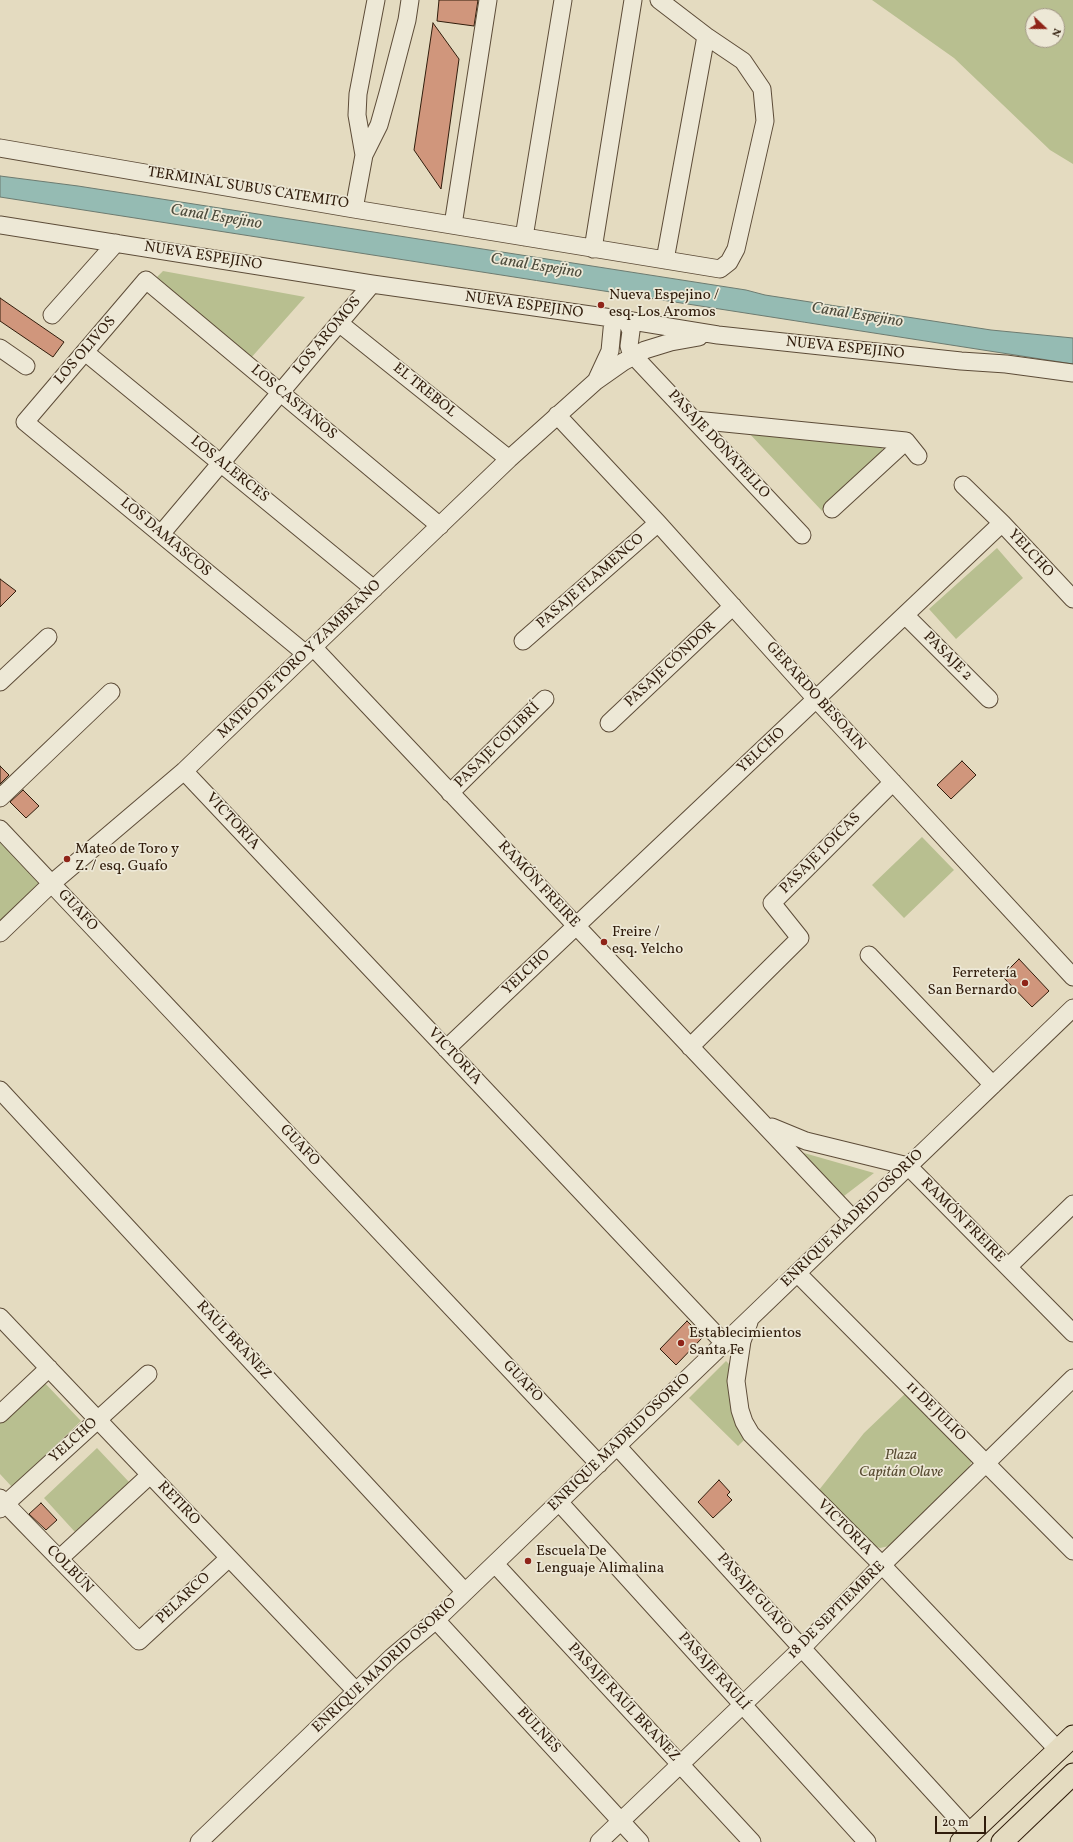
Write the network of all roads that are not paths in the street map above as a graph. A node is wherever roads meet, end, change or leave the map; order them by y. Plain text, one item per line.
1 (376, 0) edge
2 (410, 0) edge
3 (488, 0) edge
4 (564, 0) edge
5 (633, 0) edge
6 (659, 0) edge
7 (706, 36) junction
8 (0, 148) edge
9 (364, 155) junction
10 (354, 209) junction
11 (0, 225) edge
12 (453, 225) junction
13 (524, 237) junction
14 (116, 244) junction
15 (593, 248) junction
16 (665, 260) junction
17 (146, 280) joint
18 (372, 284) junction
19 (52, 315) dead end
20 (620, 319) junction
21 (339, 323) junction
22 (718, 335) junction
23 (0, 348) edge
24 (85, 352) junction
25 (633, 355) junction
26 (26, 366) dead end
27 (1067, 372) edge
28 (596, 381) junction
29 (1073, 385) edge
30 (281, 393) junction
31 (557, 415) junction
32 (695, 420) junction
33 (25, 422) joint
34 (906, 440) junction
35 (918, 456) dead end
36 (509, 459) junction
37 (221, 463) junction
38 (963, 485) dead end
39 (832, 509) dead end
40 (658, 523) junction
41 (1002, 523) junction
42 (440, 526) junction
43 (161, 534) junction
44 (802, 535) dead end
45 (374, 590) junction
46 (1073, 599) edge
47 (733, 606) junction
48 (905, 615) junction
49 (48, 637) dead end
50 (523, 640) dead end
51 (309, 651) junction
52 (0, 682) edge
53 (111, 692) dead end
54 (545, 699) dead end
55 (816, 699) junction
56 (989, 699) dead end
57 (609, 723) dead end
58 (184, 771) junction
59 (893, 782) junction
60 (450, 793) junction
61 (0, 798) edge
62 (0, 829) edge
63 (52, 884) junction
64 (576, 927) junction
65 (0, 933) edge
66 (869, 955) dead end
67 (1073, 977) edge
68 (1073, 1008) edge
69 (690, 1047) junction
70 (446, 1049) junction
71 (993, 1085) junction
72 (0, 1090) edge
73 (763, 1123) junction
74 (908, 1166) junction
75 (1073, 1204) edge
76 (853, 1219) junction
77 (1008, 1267) junction
78 (797, 1273) junction
79 (756, 1312) junction
80 (0, 1317) edge
81 (1073, 1333) edge
82 (724, 1343) junction
83 (49, 1368) junction
84 (148, 1374) dead end
85 (1073, 1378) edge
86 (0, 1414) edge
87 (98, 1419) junction
88 (617, 1446) junction
89 (599, 1464) junction
90 (987, 1464) junction
91 (150, 1475) junction
92 (559, 1502) junction
93 (2, 1504) edge
94 (1073, 1551) edge
95 (229, 1558) junction
96 (59, 1559) junction
97 (495, 1564) junction
98 (882, 1565) junction
99 (466, 1592) junction
100 (436, 1620) junction
101 (139, 1640) joint
102 (802, 1648) junction
103 (356, 1691) junction
104 (742, 1705) junction
105 (1073, 1736) edge
106 (1058, 1750) junction
107 (681, 1765) junction
108 (1073, 1774) edge
109 (1005, 1800) junction
110 (1025, 1820) junction
111 (621, 1821) junction
112 (966, 1837) edge
113 (199, 1842) edge
114 (599, 1842) edge
115 (640, 1842) edge
116 (752, 1842) edge
117 (867, 1842) edge
118 (1002, 1842) edge

1 - 9 street
2 - 9 street, TERMINAL SUBUS CATEMITO
3 - 12 street
4 - 13 street
5 - 15 street
6 - 7 street
7 - 16 street
7 - 16 street
8 - 10 street, TERMINAL SUBUS CATEMITO
9 - 10 street, TERMINAL SUBUS CATEMITO
10 - 12 street
11 - 14 street, NUEVA ESPEJINO
12 - 13 street
13 - 15 street
14 - 18 street, NUEVA ESPEJINO
14 - 19 street
15 - 16 street
17 - 24 street, LOS OLIVOS
17 - 30 street, LOS CASTAÑOS
18 - 20 street, NUEVA ESPEJINO
18 - 21 street, LOS AROMOS
20 - 22 street, NUEVA ESPEJINO
20 - 25 street
20 - 28 street, MATEO DE TORO Y ZAMBRANO
21 - 30 street, LOS AROMOS
21 - 36 street, EL TREBOL
22 - 25 street, MATEO DE TORO Y ZAMBRANO
22 - 27 street, NUEVA ESPEJINO
23 - 26 street
24 - 33 street, LOS OLIVOS
24 - 37 street, LOS ALERCES
25 - 28 street, MATEO DE TORO Y ZAMBRANO
25 - 32 street, PASAJE DONATELLO
27 - 29 street
28 - 31 street, MATEO DE TORO Y ZAMBRANO
30 - 37 street, LOS AROMOS
30 - 42 street, LOS CASTAÑOS
31 - 36 street, MATEO DE TORO Y ZAMBRANO
31 - 40 street, GERARDO BESOAIN
32 - 34 street
32 - 44 street, PASAJE DONATELLO
33 - 43 street, LOS DAMASCOS
34 - 35 street
34 - 39 street
36 - 42 street, MATEO DE TORO Y ZAMBRANO
37 - 43 street, LOS AROMOS
37 - 45 street, LOS ALERCES
38 - 41 street
40 - 47 street, GERARDO BESOAIN
40 - 50 street, PASAJE FLAMENCO
41 - 46 street, YELCHO
41 - 48 street, YELCHO
42 - 45 street, MATEO DE TORO Y ZAMBRANO
43 - 51 street, LOS DAMASCOS
45 - 51 street, MATEO DE TORO Y ZAMBRANO
47 - 55 street, GERARDO BESOAIN
47 - 57 street, PASAJE CÓNDOR
48 - 55 street, YELCHO
48 - 56 street, PASAJE 2
49 - 52 street
51 - 58 street, MATEO DE TORO Y ZAMBRANO
51 - 60 street, RAMÓN FREIRE
53 - 61 street
54 - 60 street, PASAJE COLIBRÍ
55 - 59 street, GERARDO BESOAIN
55 - 64 street, YELCHO
58 - 63 street, MATEO DE TORO Y ZAMBRANO
58 - 70 street, VICTORIA
59 - 67 street, GERARDO BESOAIN
59 - 69 street, PASAJE LOICAS
60 - 64 street, RAMÓN FREIRE
62 - 63 street, GUAFO
63 - 65 street, MATEO DE TORO Y ZAMBRANO
63 - 89 street, GUAFO
64 - 69 street, RAMÓN FREIRE
64 - 70 street, YELCHO
66 - 71 street
68 - 71 street, ENRIQUE MADRID OSORIO
69 - 73 street, RAMÓN FREIRE
70 - 82 street, VICTORIA
71 - 74 street, ENRIQUE MADRID OSORIO
72 - 99 street, RAÚL BRAÑEZ
73 - 74 street, RAMÓN FREIRE
73 - 76 street, RAMÓN FREIRE
74 - 76 street, ENRIQUE MADRID OSORIO
74 - 77 street, RAMÓN FREIRE
75 - 77 street
76 - 78 street, ENRIQUE MADRID OSORIO
77 - 81 street, RAMÓN FREIRE
78 - 79 street, ENRIQUE MADRID OSORIO
78 - 90 street, 11 DE JULIO
79 - 82 street, ENRIQUE MADRID OSORIO
79 - 98 street, VICTORIA
80 - 83 street, RETIRO
82 - 88 street, ENRIQUE MADRID OSORIO
83 - 86 street
83 - 87 street, RETIRO
84 - 87 street, YELCHO
85 - 90 street, 18 DE SEPTIEMBRE
87 - 91 street, RETIRO
87 - 93 street, YELCHO
88 - 89 street, ENRIQUE MADRID OSORIO
88 - 102 street, PASAJE GUAFO
89 - 92 street, ENRIQUE MADRID OSORIO
90 - 94 street, 11 DE JULIO
90 - 98 street, 18 DE SEPTIEMBRE
91 - 95 street, RETIRO
91 - 96 street
92 - 97 street, ENRIQUE MADRID OSORIO
92 - 104 street, PASAJE RAULÍ
93 - 96 street, COLBÚN
95 - 101 street, PELARCO
95 - 103 street, RETIRO
96 - 101 street, COLBÚN
97 - 99 street, ENRIQUE MADRID OSORIO
97 - 107 street, PASAJE RAÚL BRAÑEZ
98 - 102 street, 18 DE SEPTIEMBRE
98 - 106 street, VICTORIA
99 - 100 street, ENRIQUE MADRID OSORIO
100 - 103 street, ENRIQUE MADRID OSORIO
100 - 111 street, BULNES
102 - 104 street, 18 DE SEPTIEMBRE
102 - 112 street, PASAJE GUAFO
103 - 113 street, ENRIQUE MADRID OSORIO
104 - 107 street, 18 DE SEPTIEMBRE
104 - 117 street, PASAJE RAULÍ
105 - 106 main road
106 - 109 main road
107 - 111 street, 18 DE SEPTIEMBRE
107 - 116 street, PASAJE RAÚL BRAÑEZ
108 - 110 main road
109 - 110 main road
109 - 112 main road
110 - 118 main road
111 - 114 street, 18 DE SEPTIEMBRE
111 - 115 street, BULNES

